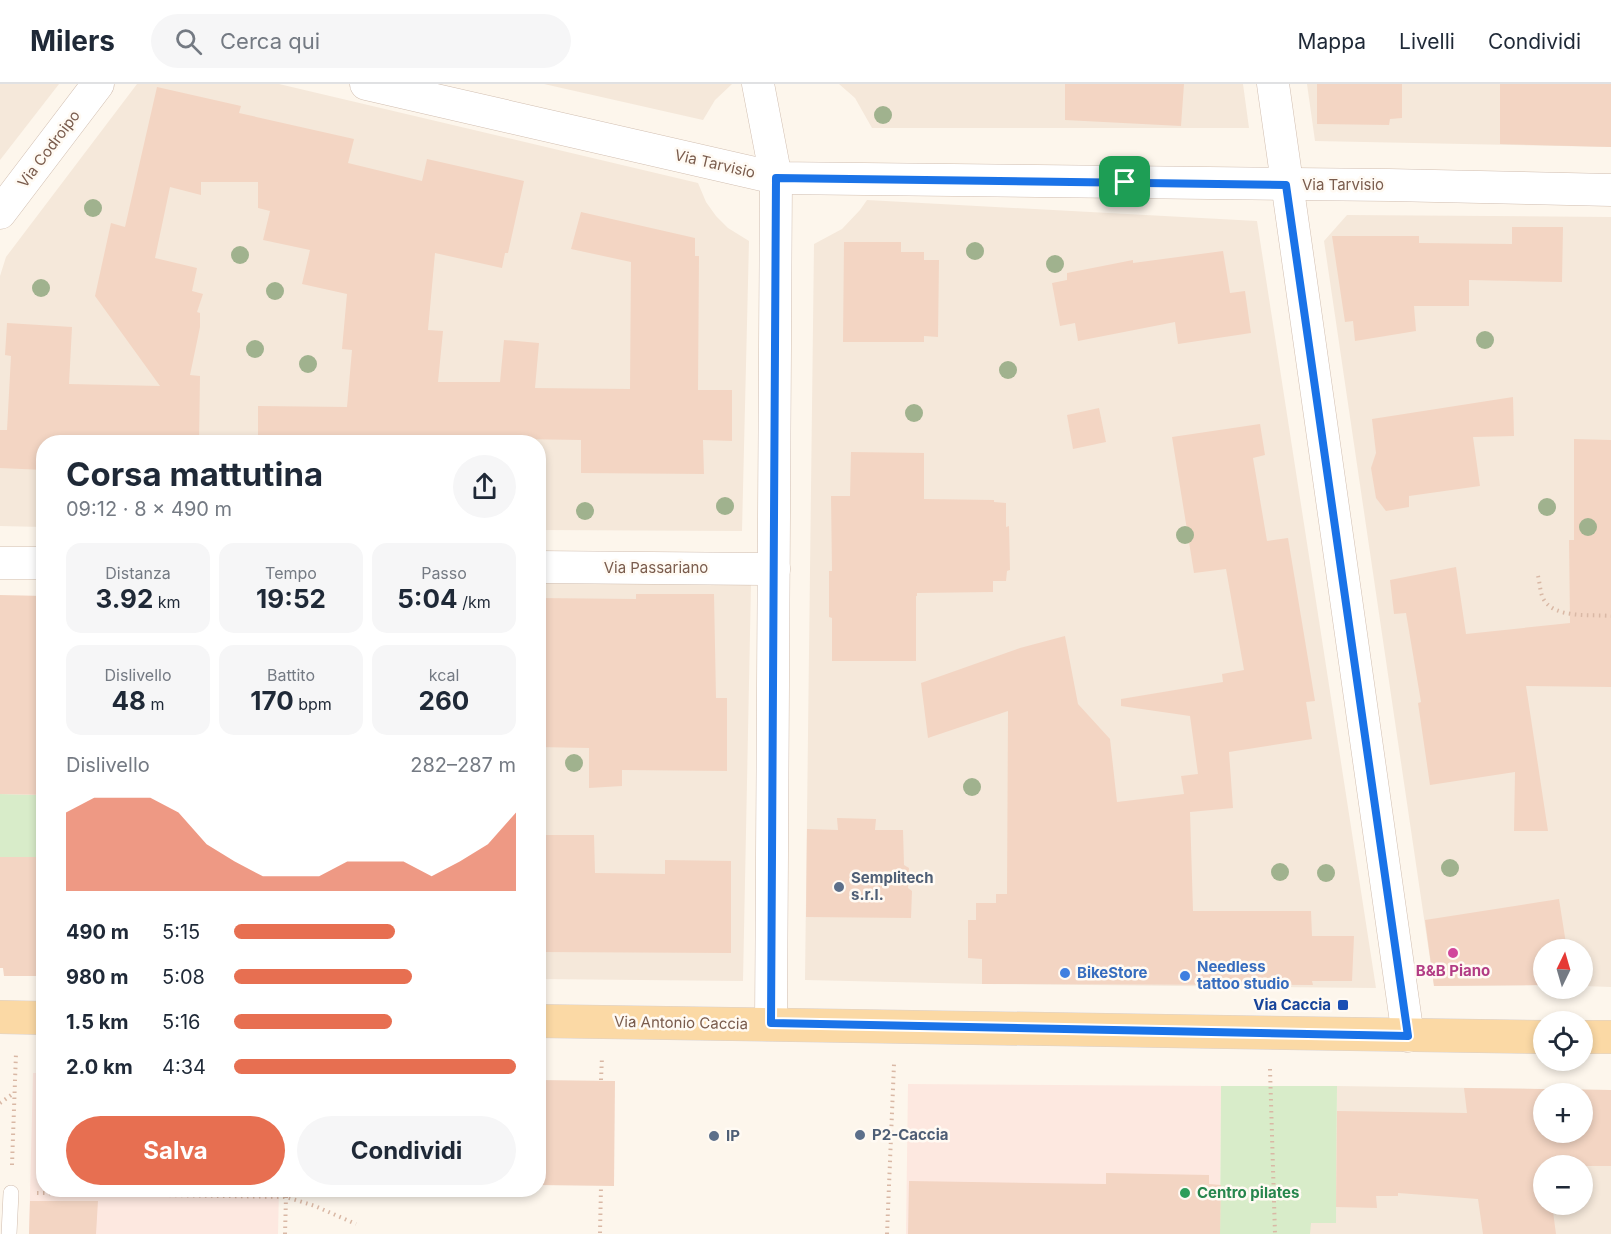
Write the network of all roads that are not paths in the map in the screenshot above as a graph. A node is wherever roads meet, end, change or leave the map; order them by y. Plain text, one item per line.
1 (98, 84) edge
2 (366, 84) edge
3 (758, 84) edge
4 (1273, 84) edge
5 (776, 178) junction
6 (1286, 185) junction
7 (1611, 190) edge
8 (0, 213) edge
9 (0, 563) edge
10 (36, 563) edge
11 (546, 567) edge
12 (774, 568) junction
13 (0, 1017) edge
14 (36, 1018) edge
15 (546, 1021) edge
16 (771, 1023) junction
17 (1408, 1036) junction
18 (1533, 1037) edge
19 (1593, 1037) edge
20 (1611, 1037) edge
21 (11, 1193) road end
22 (9, 1234) edge

1 - 8 street, Via Codroipo
2 - 5 street, Via Tarvisio
3 - 5 street
4 - 6 street
5 - 6 street, Via Tarvisio
5 - 12 street
6 - 7 street, Via Tarvisio
6 - 17 street
9 - 10 street
11 - 12 street, Via Passariano
12 - 16 street
13 - 14 main road
15 - 16 main road, Via Antonio Caccia
16 - 17 main road, Via Antonio Caccia
17 - 18 main road, Via Antonio Caccia
19 - 20 main road
21 - 22 lane

